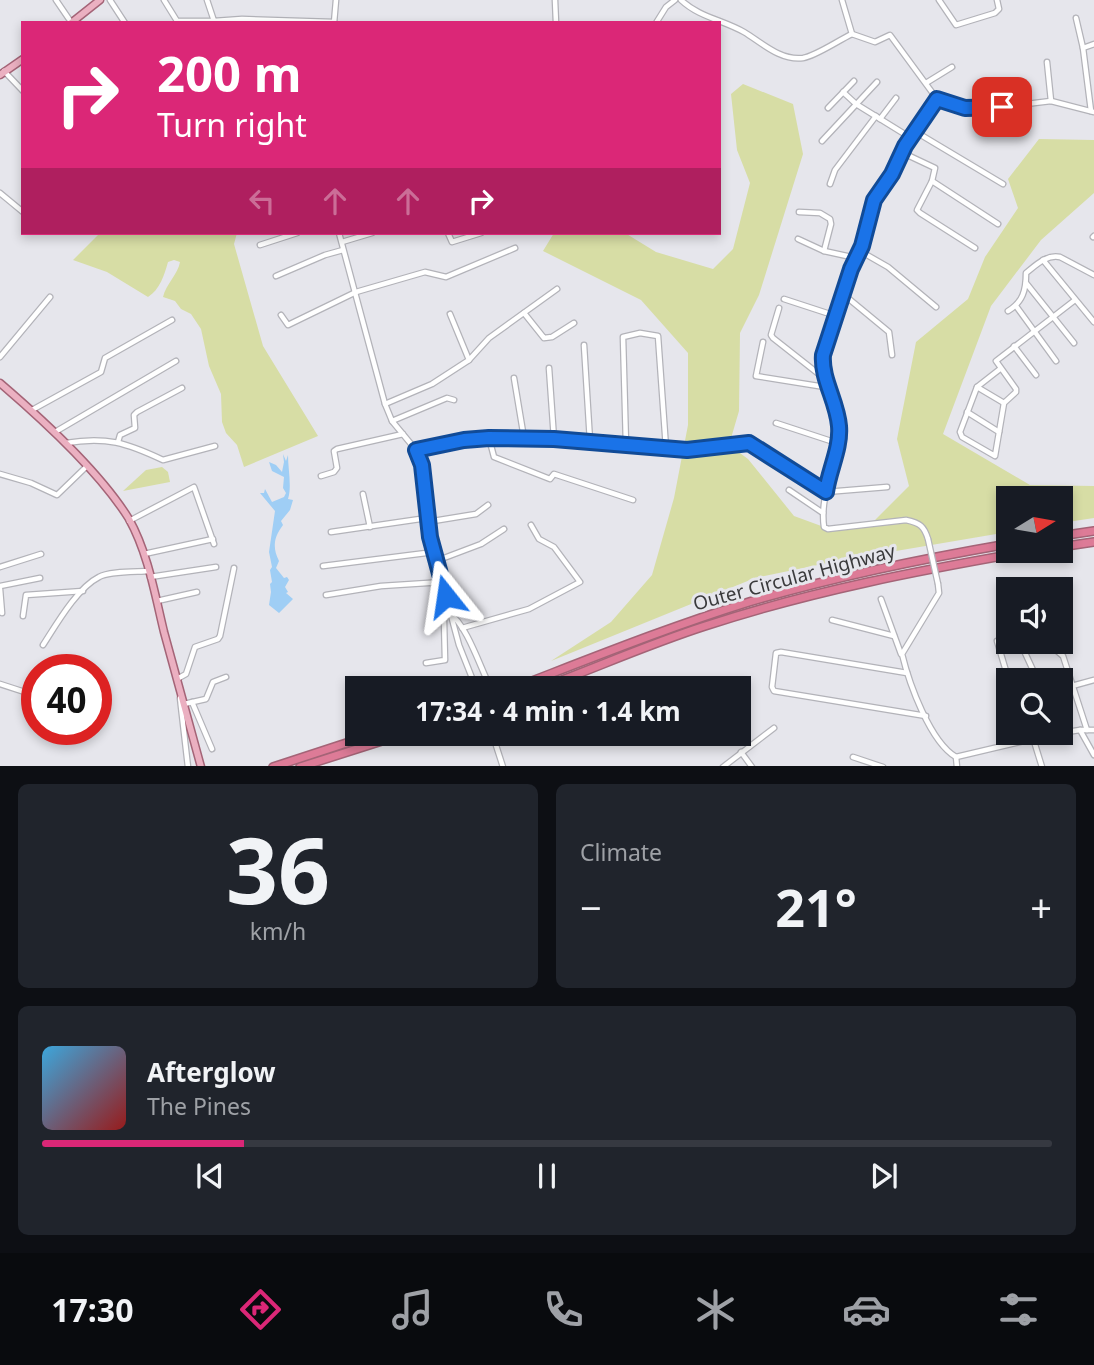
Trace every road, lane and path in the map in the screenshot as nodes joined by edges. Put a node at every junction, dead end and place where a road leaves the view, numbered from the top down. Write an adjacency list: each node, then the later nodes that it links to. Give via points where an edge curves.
1 (56, 0): 14 (street)
2 (100, 0): 15 (main road)
3 (110, 0): 16 (street)
4 (164, 0): 17 (street, via 177,21)
5 (207, 0): 17 (street)
6 (336, 0): 19 (street)
7 (555, 0): 20 (street)
8 (675, 0): 21 (street)
9 (681, 0): 22 (street)
10 (939, 0): 11 (street, via 956,25 995,13)
11 (997, 0)
12 (844, 1): 24 (street)
13 (1076, 18): 26 (street)
14 (70, 21)
15 (74, 21)
16 (124, 21)
17 (214, 21): 18 (street)
18 (242, 21)
19 (334, 21)
20 (556, 21)
21 (657, 21)
22 (718, 21)
23 (721, 22): 24 (street, via 790,57 803,58)
24 (852, 34): 33 (street, via 874,42 893,37)
25 (1094, 44): 26 (street)
26 (1083, 48): 41 (street)
27 (21, 60): 30 (main road)
28 (1047, 62): 38 (street)
29 (952, 67): 33 (street)
30 (2, 73): 34 (street)
31 (854, 81): 35 (street)
32 (877, 82): 39 (street)
33 (926, 83): 37 (street)
34 (21, 89)
35 (843, 92): 39 (street); 40 (street)
36 (896, 99): 42 (street)
37 (937, 99): 38 (street, via 965,108); 43 (street)
38 (1051, 101): 41 (street)
39 (856, 104): 42 (street); 45 (street)
40 (828, 108)
41 (1092, 111)
42 (878, 117): 44 (street); 48 (street, via 835,170)
43 (916, 132): 44 (street); 49 (street)
44 (911, 138): 46 (street)
45 (822, 141)
46 (901, 152): 47 (street, via 935,168); 66 (street, via 874,200)
47 (932, 181): 53 (street); 63 (street, via 918,210)
48 (830, 184)
49 (1003, 184)
50 (0, 193): 51 (street)
51 (21, 210)
52 (799, 212): 65 (street, via 820,213 830,219)
53 (998, 224)
54 (291, 235): 61 (street)
55 (340, 235): 60 (street)
56 (365, 235): 60 (street)
57 (449, 235): 58 (street, via 452,242)
58 (475, 235)
59 (798, 239): 65 (street)
60 (342, 242): 64 (street)
61 (260, 245)
62 (515, 248): 73 (street, via 446,276 425,272)
63 (975, 248)
64 (343, 250): 70 (street); 73 (street)
65 (824, 251): 67 (street)
66 (860, 251): 67 (street); 79 (street, via 888,267)
67 (857, 258): 74 (street)
68 (1043, 260): 69 (street, via 1055,255); 71 (street, via 1026,273); 77 (street)
69 (1094, 275)
70 (276, 276)
71 (1026, 282): 78 (street); 86 (street)
72 (557, 289): 82 (street)
73 (356, 292): 84 (street, via 288,325); 111 (street)
74 (843, 294): 85 (street); 95 (street, via 889,332)
75 (50, 297): 96 (street)
76 (784, 299): 85 (street)
77 (1075, 300): 86 (street); 88 (street)
78 (1016, 306): 81 (street); 90 (street)
79 (936, 307)
80 (779, 308): 103 (street, via 772,338)
81 (1008, 312)
82 (524, 313): 89 (street, via 544,338); 97 (street, via 489,338)
83 (450, 314): 97 (street)
84 (281, 316)
85 (835, 316): 103 (street, via 823,355)
86 (1053, 317): 90 (street); 92 (street)
87 (172, 320): 112 (street, via 105,358 101,372)
88 (1094, 322)
89 (574, 323)
90 (1034, 331): 94 (street); 99 (street)
91 (763, 342): 108 (street, via 756,376)
92 (1074, 343)
93 (584, 345): 122 (street)
94 (1014, 346): 101 (street, via 997,359); 102 (street)
95 (892, 355)
96 (0, 358)
97 (469, 360): 111 (street, via 432,384)
98 (176, 361): 117 (street)
99 (1056, 361)
100 (549, 368): 121 (street)
101 (1000, 369): 106 (street); 110 (street, via 1016,389)
102 (1036, 375)
103 (826, 376): 108 (street)
104 (514, 378): 120 (street)
105 (0, 383): 112 (main road)
106 (977, 387): 110 (street); 113 (street)
107 (182, 388): 123 (street, via 137,412 135,428 120,435)
108 (831, 388): 125 (street, via 840,430)
109 (454, 400): 114 (street, via 447,398)
110 (1004, 403): 116 (street)
111 (385, 404): 114 (street)
112 (32, 410): 117 (main road)
113 (967, 412): 116 (street); 116 (street, via 962,437 995,456)
114 (392, 421): 118 (street)
115 (776, 423): 125 (street)
116 (999, 432)
117 (54, 433): 124 (main road)
118 (403, 434): 129 (street); 132 (street, via 337,449 337,468)
119 (489, 438): 120 (street); 129 (street); 137 (street, via 494,457 550,479 554,474)
120 (524, 438): 121 (street)
121 (554, 439): 122 (street)
122 (590, 441): 126 (street)
123 (118, 442): 124 (street); 127 (street, via 163,460)
124 (65, 443): 130 (main road)
125 (837, 443): 135 (street)
126 (626, 445): 128 (street); 128 (street, via 623,337 640,333 658,336)
127 (215, 446)
128 (666, 448): 135 (street, via 749,443)
129 (416, 450): 140 (street, via 422,465)
130 (86, 467): 131 (street, via 57,495); 141 (main road)
131 (0, 474)
132 (321, 476)
133 (887, 487): 135 (street)
134 (789, 490): 139 (street)
135 (826, 492): 139 (street)
136 (363, 494): 143 (street)
137 (633, 500)
138 (488, 505): 140 (street, via 476,514)
139 (823, 513): 176 (street, bridge, via 828,529 906,520 925,529 939,593)
140 (427, 520): 143 (street); 151 (street)
141 (129, 521): 153 (main road); 153 (street, via 194,487 213,541)
142 (531, 525): 173 (street, via 580,582 529,610)
143 (370, 527): 146 (street)
144 (504, 529): 155 (street, via 481,544)
145 (1094, 531): 147 (highway)
146 (331, 532)
147 (1073, 534)
148 (1094, 542): 149 (highway)
149 (1073, 545)
150 (996, 546): 181 (highway, Outer Circular Highway, via 751,601)
151 (434, 552): 155 (street); 156 (street)
152 (40, 554): 157 (street)
153 (144, 554): 160 (main road)
154 (996, 558): 182 (highway, Outer Circular Highway, via 777,604 702,626)
155 (436, 561): 162 (street)
156 (323, 566)
157 (0, 567)
158 (216, 567): 160 (street)
159 (234, 568): 184 (street, via 220,636 195,647 186,674)
160 (149, 574): 164 (street, via 100,576); 168 (main road)
161 (40, 578): 163 (street)
162 (443, 582): 166 (street); 170 (street)
163 (0, 587): 169 (street, via 2,613)
164 (83, 591): 171 (street, via 26,595); 175 (street)
165 (197, 592): 168 (street)
166 (326, 595)
167 (881, 598): 174 (street)
168 (157, 601): 184 (main road)
169 (0, 610)
170 (450, 612): 173 (street); 177 (street, via 444,620 445,660); 179 (street)
171 (23, 616)
172 (832, 620): 174 (street)
173 (462, 628): 180 (street)
174 (894, 636): 176 (street)
175 (43, 645)
176 (902, 654): 178 (street)
177 (426, 663)
178 (907, 673): 193 (street); 193 (street, via 781,652 776,653 772,687 774,691)
179 (471, 676)
180 (485, 676)
181 (545, 676)
182 (572, 676)
183 (226, 677): 191 (street, via 213,682 208,698)
184 (177, 679): 188 (main road)
185 (1094, 680): 187 (street)
186 (0, 684): 190 (street)
187 (1073, 686)
188 (179, 689): 192 (main road); 209 (street)
189 (1073, 689): 196 (street)
190 (21, 691)
191 (192, 702): 192 (street); 204 (street)
192 (184, 704): 210 (main road)
193 (926, 716): 207 (street, via 940,745)
194 (774, 728): 205 (street)
195 (1080, 730): 196 (street); 198 (street); 206 (street)
196 (1087, 730): 197 (street)
197 (1094, 730)
198 (1073, 731)
199 (345, 743): 211 (highway)
200 (1000, 745): 207 (street)
201 (1033, 745): 218 (street)
202 (365, 746): 212 (highway)
203 (496, 746): 213 (street)
204 (212, 749)
205 (741, 752): 214 (street); 215 (street)
206 (1094, 755)
207 (956, 757): 217 (street)
208 (853, 758): 216 (street)
209 (188, 766)
210 (201, 766)
211 (273, 766)
212 (300, 766)
213 (503, 766)
214 (723, 766)
215 (752, 766)
216 (883, 766)
217 (957, 766)
218 (1042, 766)

